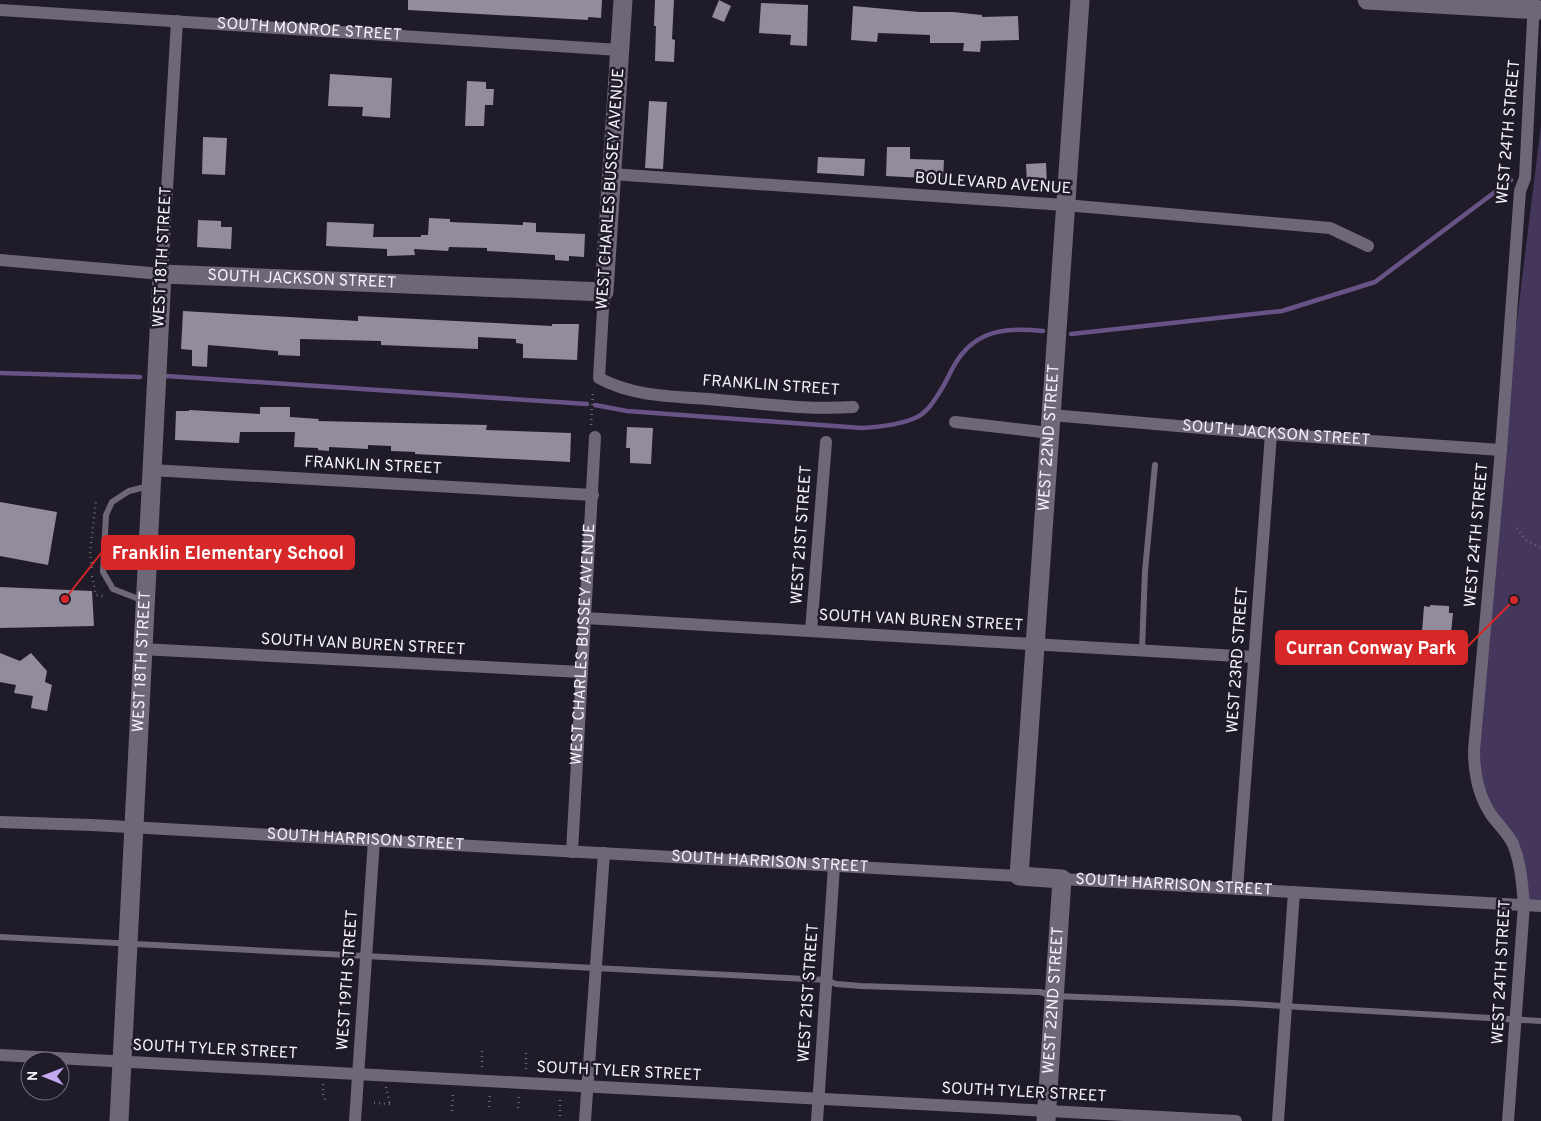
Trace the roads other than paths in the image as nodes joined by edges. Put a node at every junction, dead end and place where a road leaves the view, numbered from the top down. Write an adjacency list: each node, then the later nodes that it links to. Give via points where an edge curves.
1 (623, 0): 8 (street, WEST CHARLES BUSSEY AVENUE)
2 (1080, 0): 10 (street, WEST 22ND STREET)
3 (1367, 0): 4 (street)
4 (1417, 2): 5 (street)
5 (1537, 7): 22 (street, WEST 24TH STREET)
6 (0, 10): 7 (street, SOUTH MONROE STREET)
7 (177, 21): 8 (street, SOUTH MONROE STREET); 13 (street, WEST 18TH STREET)
8 (619, 50): 9 (street, WEST CHARLES BUSSEY AVENUE)
9 (612, 174): 10 (street, BOULEVARD AVENUE); 14 (street, WEST CHARLES BUSSEY AVENUE)
10 (1065, 205): 11 (street, BOULEVARD AVENUE, via 1330,228); 18 (street, WEST 22ND STREET)
11 (1368, 246)
12 (0, 260): 13 (street, SOUTH JACKSON STREET)
13 (162, 274): 14 (street, SOUTH JACKSON STREET); 24 (street, WEST 18TH STREET)
14 (604, 292): 15 (street, WEST CHARLES BUSSEY AVENUE)
15 (599, 378): 16 (street, FRANKLIN STREET, via 626,390 649,394 819,409)
16 (853, 407)
17 (955, 422): 18 (street, SOUTH JACKSON STREET)
18 (1051, 424): 19 (street, SOUTH JACKSON STREET); 29 (street, WEST 22ND STREET)
19 (1271, 434): 22 (street, SOUTH JACKSON STREET); 32 (street, WEST 23RD STREET)
20 (595, 437): 25 (street, WEST CHARLES BUSSEY AVENUE)
21 (826, 442): 28 (street, WEST 21ST STREET)
22 (1501, 450): 44 (street, WEST 24TH STREET, via 1474,771 1483,800 1512,842 1521,867)
23 (1155, 465): 31 (lane, via 1145,571)
24 (151, 478): 25 (street, FRANKLIN STREET); 26 (street, WEST 18TH STREET); 26 (lane, via 112,502 106,514 103,572 113,589)
25 (593, 495): 27 (street, WEST CHARLES BUSSEY AVENUE)
26 (144, 601): 30 (street, WEST 18TH STREET)
27 (586, 618): 28 (street, SOUTH VAN BUREN STREET); 33 (street, WEST CHARLES BUSSEY AVENUE)
28 (811, 631): 29 (street, SOUTH VAN BUREN STREET)
29 (1035, 644): 31 (street, SOUTH VAN BUREN STREET); 40 (street, WEST 22ND STREET)
30 (141, 649): 33 (street, SOUTH VAN BUREN STREET); 35 (street, WEST 18TH STREET)
31 (1142, 650): 32 (street, SOUTH VAN BUREN STREET)
32 (1254, 657): 42 (street, WEST 23RD STREET)
33 (582, 672): 37 (street, WEST CHARLES BUSSEY AVENUE)
34 (0, 822): 35 (street, SOUTH HARRISON STREET)
35 (135, 828): 36 (street, SOUTH HARRISON STREET); 47 (street, WEST 18TH STREET)
36 (374, 840): 37 (street, SOUTH HARRISON STREET); 48 (street, WEST 19TH STREET)
37 (572, 852): 38 (street, SOUTH HARRISON STREET)
38 (604, 853): 39 (street, SOUTH HARRISON STREET); 49 (street)
39 (834, 866): 40 (street, SOUTH HARRISON STREET); 50 (street, WEST 21ST STREET)
40 (1019, 876): 41 (street, SOUTH HARRISON STREET)
41 (1062, 879): 42 (street, SOUTH HARRISON STREET); 51 (street, WEST 22ND STREET)
42 (1238, 889): 43 (street, SOUTH HARRISON STREET)
43 (1294, 892): 44 (street, SOUTH HARRISON STREET); 52 (street)
44 (1524, 905): 45 (street, SOUTH HARRISON STREET); 53 (street, WEST 24TH STREET)
45 (1541, 906)
46 (0, 937): 47 (lane)
47 (129, 943): 48 (lane); 56 (street, WEST 18TH STREET)
48 (366, 956): 49 (lane); 57 (street, WEST 19TH STREET)
49 (596, 969): 50 (lane); 58 (street)
50 (826, 980): 51 (lane, via 861,986 1040,992); 59 (street, WEST 21ST STREET)
51 (1054, 996): 52 (lane); 60 (street, WEST 22ND STREET)
52 (1286, 1006): 53 (lane); 66 (street)
53 (1516, 1020): 54 (lane); 67 (street, WEST 24TH STREET)
54 (1541, 1021)
55 (0, 1055): 56 (street, SOUTH TYLER STREET)
56 (122, 1062): 57 (street, SOUTH TYLER STREET); 61 (street, WEST 18TH STREET)
57 (358, 1074): 58 (street, SOUTH TYLER STREET); 62 (street, WEST 19TH STREET)
58 (588, 1086): 59 (street, SOUTH TYLER STREET); 63 (street)
59 (819, 1099): 60 (street, SOUTH TYLER STREET); 64 (street, WEST 21ST STREET)
60 (1047, 1116): 65 (street, SOUTH TYLER STREET)
61 (118, 1121)
62 (355, 1121)
63 (586, 1121)
64 (817, 1121)
65 (1236, 1121)
66 (1278, 1121)
67 (1508, 1121)

